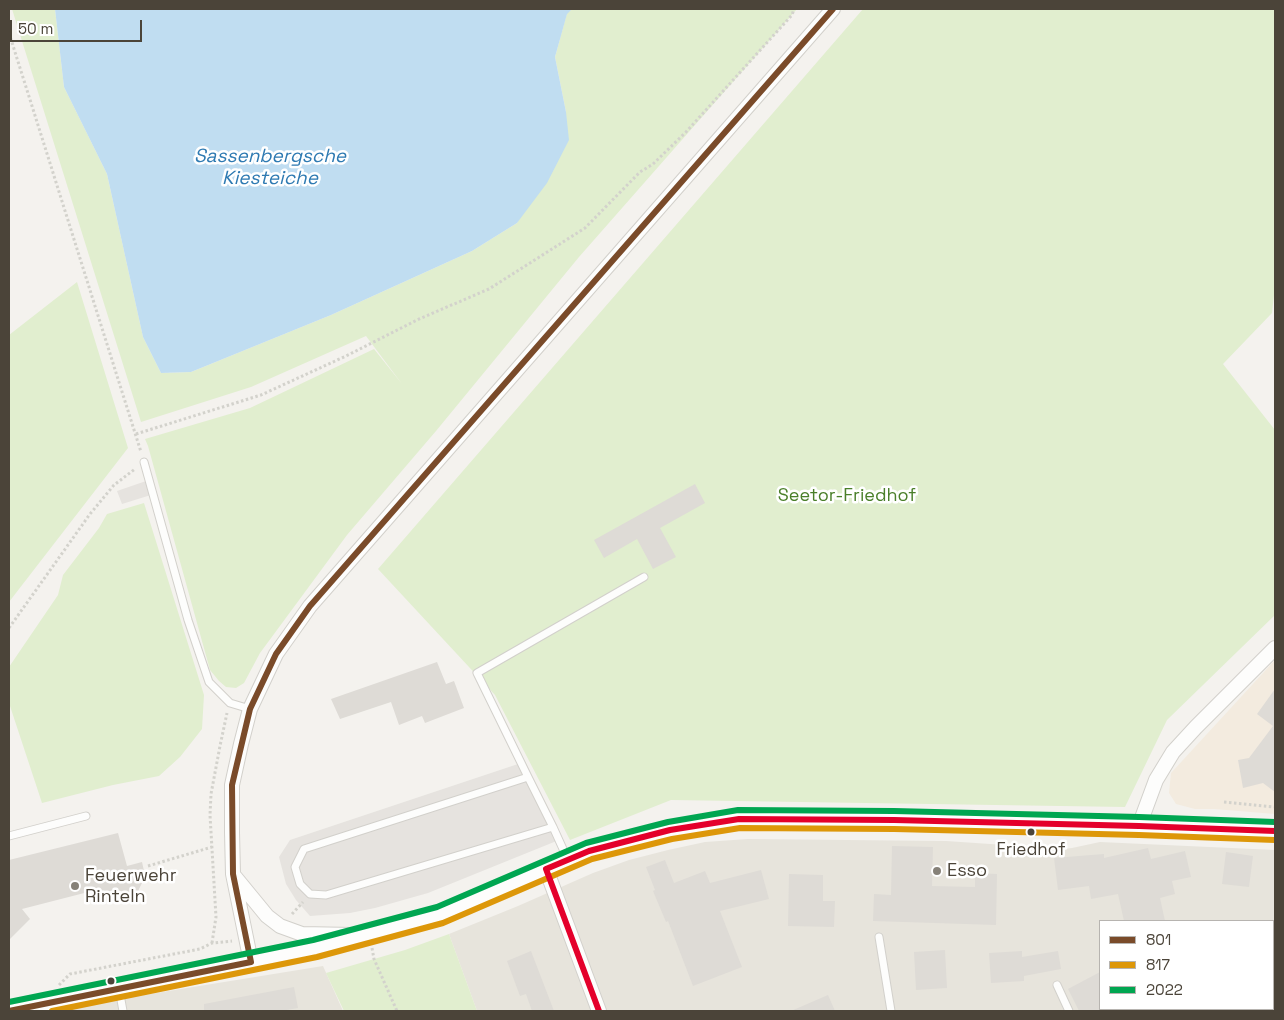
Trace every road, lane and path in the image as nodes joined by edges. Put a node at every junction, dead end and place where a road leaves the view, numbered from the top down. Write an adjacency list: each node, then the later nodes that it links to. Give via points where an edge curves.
1 (794, 9): 4 (path, via 686,132 640,172 585,228 490,289 261,396)
2 (833, 9): 9 (street, via 310,606 276,654)
3 (9, 34): 4 (path)
4 (136, 434): 5 (path)
5 (144, 462): 7 (path, via 114,485 90,514); 9 (lane, via 188,620 209,682 230,703)
6 (644, 576): 10 (lane, via 477,673)
7 (9, 628)
8 (1275, 648): 14 (street, via 1173,752 1156,780)
9 (250, 709): 22 (street, via 232,785)
10 (528, 777): 15 (lane); 23 (lane, via 304,850 295,867 300,884)
11 (1224, 802): 12 (path)
12 (1275, 807)
13 (86, 816): 17 (lane)
14 (1139, 826): 16 (street); 19 (street, via 739,819 670,830)
15 (553, 827): 19 (lane); 23 (lane, via 326,895)
16 (1275, 831)
17 (9, 836)
18 (212, 847): 20 (path)
19 (568, 860): 21 (street)
20 (148, 866)
21 (546, 869): 25 (street, via 440,915); 35 (street)
22 (233, 874): 24 (street, via 267,916); 28 (street)
23 (310, 894): 24 (path)
24 (280, 926): 25 (street, via 302,934)
25 (370, 935): 28 (street); 34 (path, via 374,959)
26 (879, 937): 36 (lane)
27 (212, 943): 30 (path, via 70,974)
28 (251, 962): 31 (street)
29 (1057, 985): 37 (lane)
30 (57, 986)
31 (119, 989): 32 (street); 33 (lane)
32 (9, 1011)
33 (123, 1011)
34 (397, 1011)
35 (599, 1011)
36 (891, 1011)
37 (1069, 1011)

